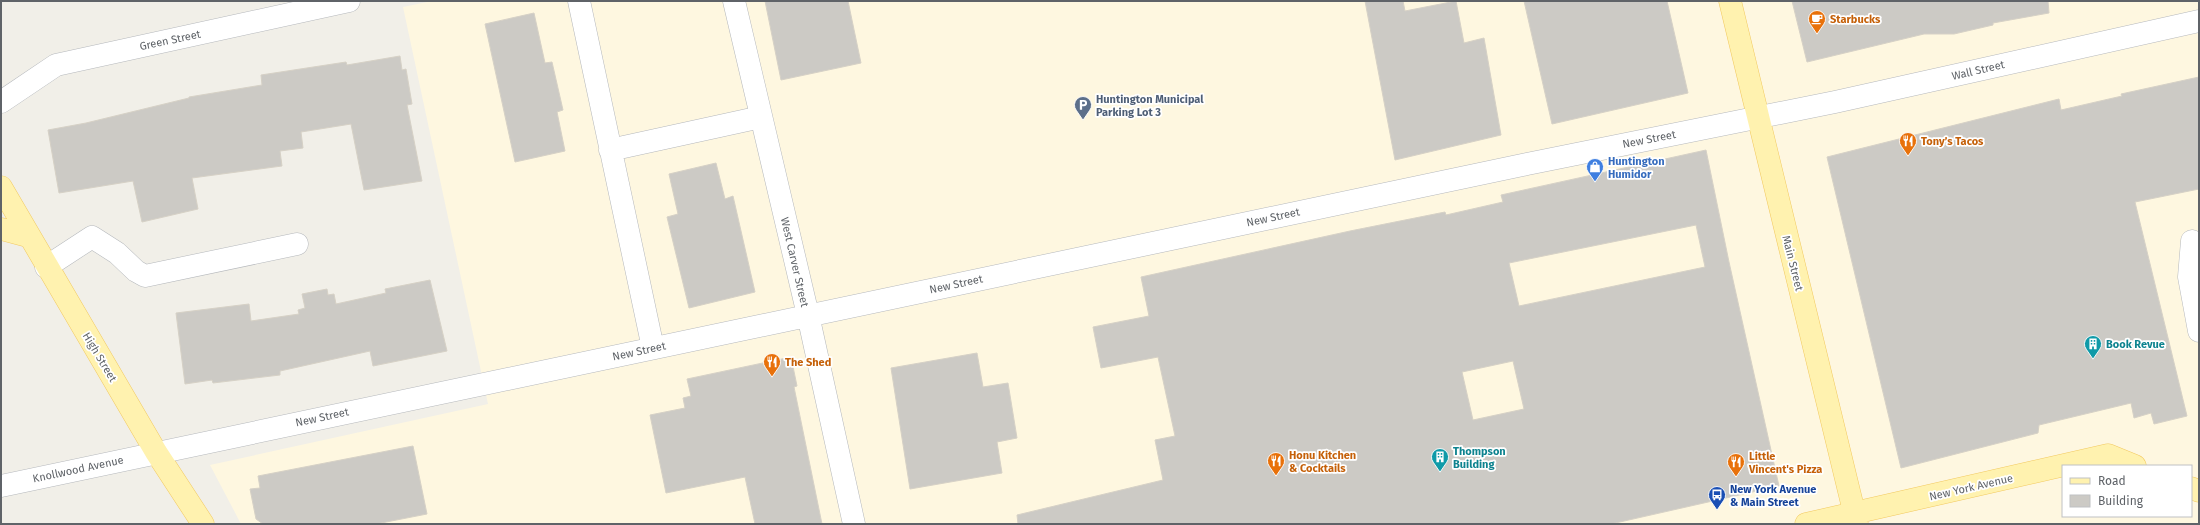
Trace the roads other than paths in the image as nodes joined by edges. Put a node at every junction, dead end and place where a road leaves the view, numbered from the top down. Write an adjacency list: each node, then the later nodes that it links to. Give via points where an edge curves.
1 (349, 1): 6 (street, Green Street, via 56,65)
2 (579, 1): 9 (street)
3 (734, 1): 7 (street, West Carver Street)
4 (1730, 1): 8 (main road, Main Street)
5 (2199, 21): 8 (street, Wall Street)
6 (1, 102)
7 (761, 117): 9 (street); 16 (street, West Carver Street)
8 (1757, 117): 16 (street, New Street); 24 (main road, Main Street)
9 (610, 150): 18 (street)
10 (1, 188): 12 (main road, High Street)
11 (1, 229): 12 (main road)
12 (28, 236): 15 (main road, High Street)
13 (2192, 241): 17 (street, via 2189,277)
14 (297, 244): 15 (street, via 145,276 92,237)
15 (46, 266): 19 (main road, High Street)
16 (808, 315): 18 (street, New Street); 26 (street, West Carver Street)
17 (2199, 331)
18 (653, 348): 19 (street, New Street)
19 (156, 452): 23 (street, Knollwood Avenue); 25 (main road, High Street)
20 (2072, 465): 21 (main road, New York Avenue, via 2108,456)
21 (2132, 465)
22 (2062, 467): 24 (main road, New York Avenue)
23 (1, 486)
24 (1855, 519): 27 (main road, New York Avenue)
25 (203, 524)
26 (854, 524)
27 (1806, 524)

